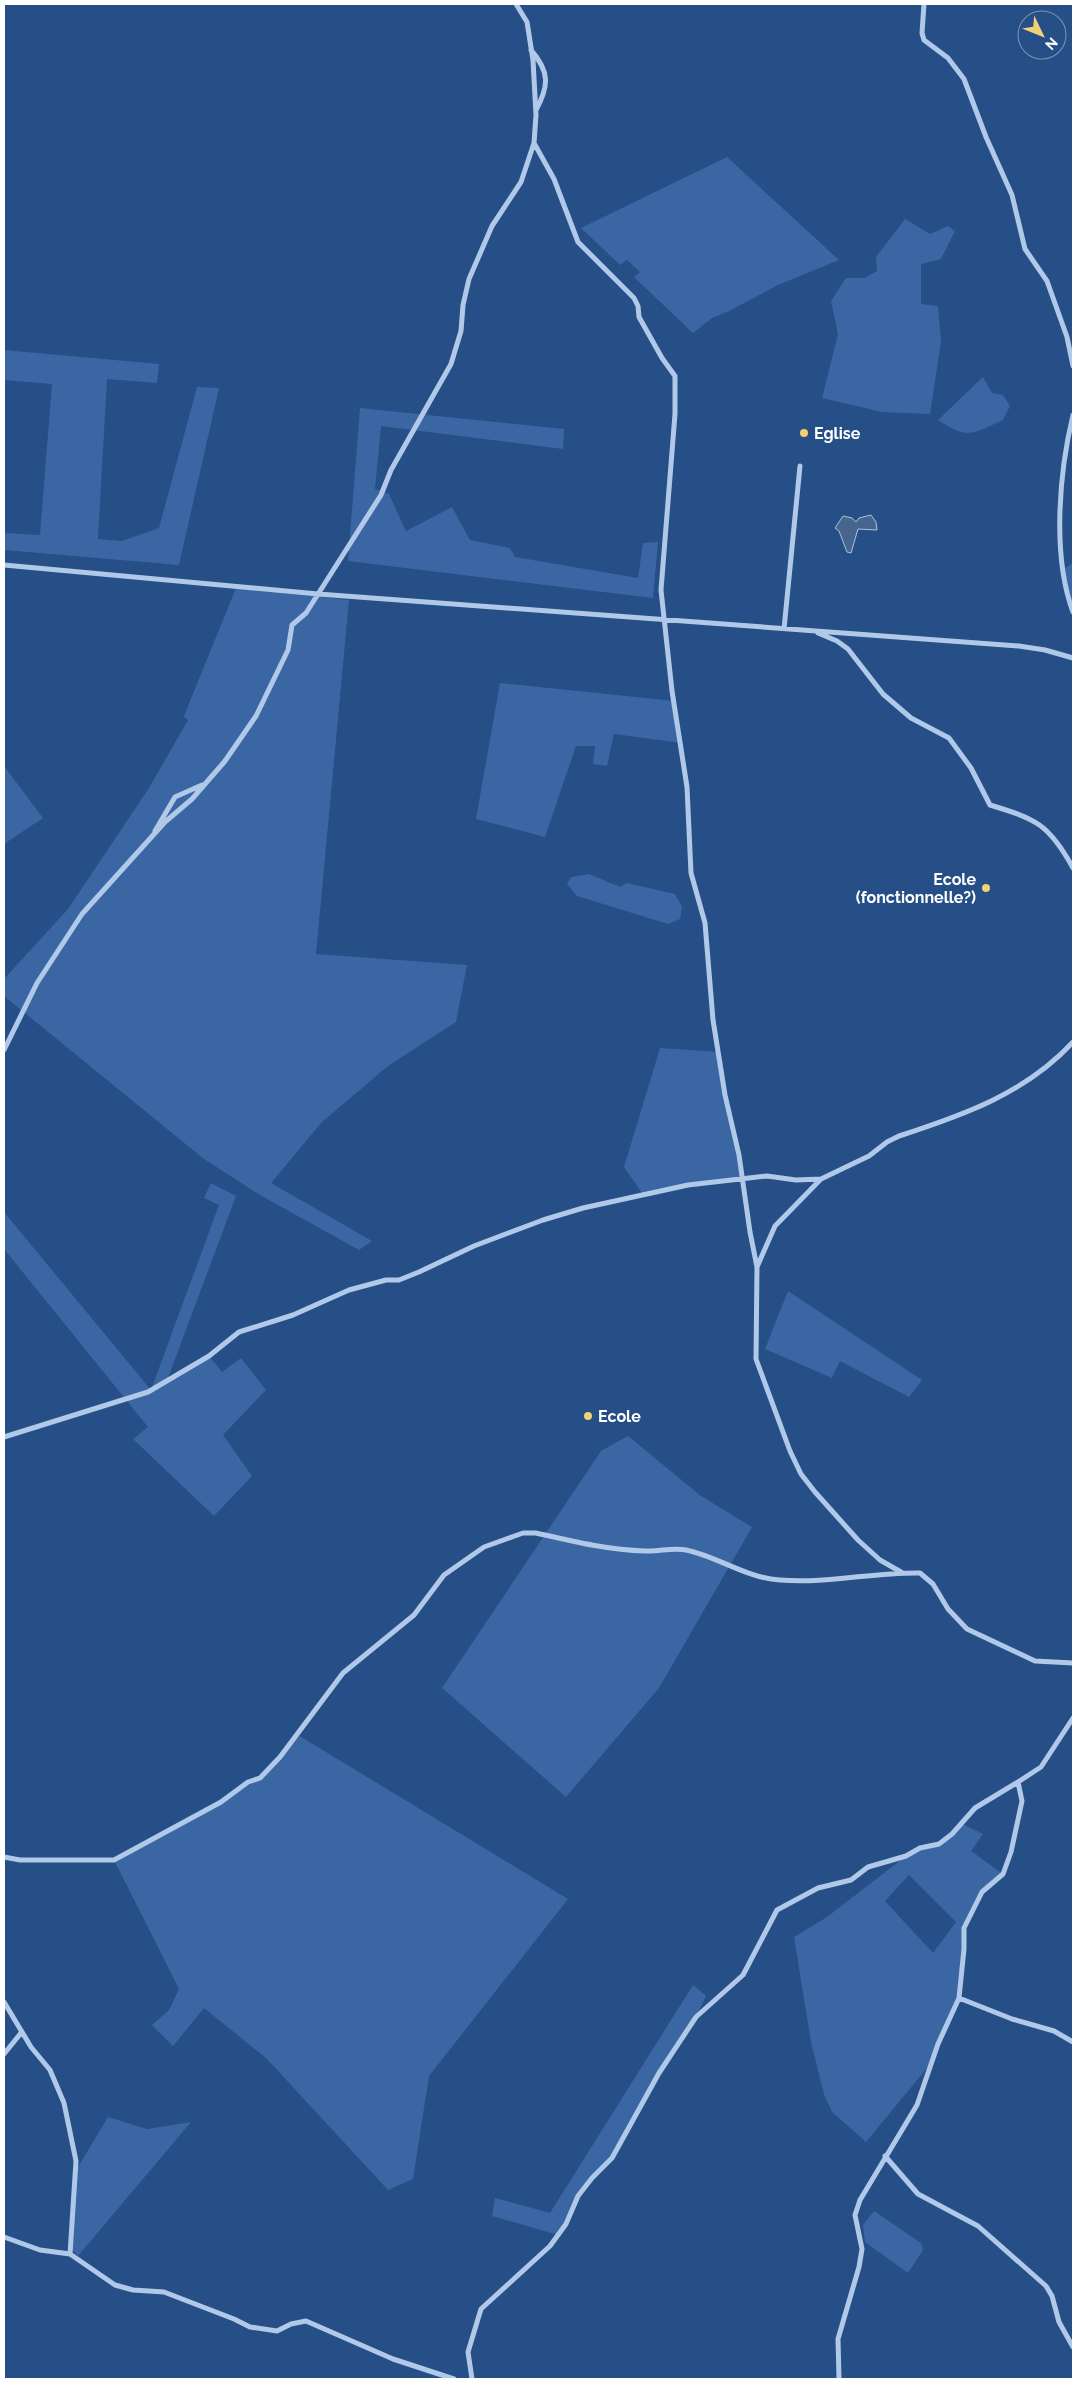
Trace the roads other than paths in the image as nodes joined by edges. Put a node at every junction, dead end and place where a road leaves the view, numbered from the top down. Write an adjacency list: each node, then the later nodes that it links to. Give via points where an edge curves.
1 (516, 4): 3 (street, via 527,22)
2 (924, 4): 6 (street, via 924,40 948,58 964,79 1012,195 1025,249 1046,281 1067,337)
3 (530, 48): 4 (street); 4 (street, via 544,68 546,78 546,93)
4 (536, 111): 5 (street)
5 (534, 143): 10 (street, via 521,182 492,226 468,279 461,331 451,364 391,470 381,495); 12 (street, via 554,179 578,242 634,298 640,317 675,376 661,590)
6 (1073, 366)
7 (1073, 416): 11 (street, via 1060,508 1066,593)
8 (800, 466): 13 (street)
9 (4, 565): 10 (street)
10 (318, 594): 12 (street); 16 (street, via 306,613 292,625 288,650 256,716 225,761)
11 (1073, 612)
12 (664, 618): 13 (street); 22 (street, via 687,787 691,873 705,922 713,1020)
13 (784, 629): 14 (street)
14 (813, 631): 15 (street, via 1019,646); 18 (street, via 838,641 848,649 883,694 911,718 949,738 971,768 990,805 1018,812 1040,824 1058,842)
15 (1073, 658)
16 (205, 783): 17 (street); 17 (street, via 175,797)
17 (151, 839): 20 (street, via 82,914 36,983)
18 (1073, 868)
19 (1073, 1042): 21 (street, via 1056,1061 981,1108 899,1136 869,1156)
20 (4, 1050)
21 (821, 1179): 22 (street, via 767,1176); 23 (street, via 775,1226)
22 (743, 1180): 23 (street); 24 (street, via 688,1185 543,1220 474,1246 399,1280 386,1280 349,1290 293,1315 239,1332 209,1356 148,1392)
23 (757, 1267): 25 (street, via 756,1360 790,1451 801,1474 858,1540 880,1560)
24 (4, 1437)
25 (902, 1573): 26 (street, via 920,1573 933,1584 948,1609 967,1630 1035,1661); 29 (street, via 779,1580 749,1574 707,1555 684,1549 646,1551 613,1548 536,1533 506,1538 478,1550 444,1575 414,1614 343,1673 298,1735 260,1778 114,1860 20,1860)
26 (1073, 1663)
27 (1073, 1718): 28 (street, via 1041,1767)
28 (1018, 1782): 30 (street, via 1022,1801 1003,1874 982,1892 964,1928); 40 (street, via 975,1808 939,1844 868,1867 851,1880 818,1888 777,1910 742,1975 696,2017 659,2073 612,2158 578,2196 566,2224 550,2246 481,2309 468,2352)
29 (4, 1857)
30 (959, 1998): 33 (street, via 1054,2031); 35 (street, via 938,2044 917,2105)
31 (4, 2002): 32 (street)
32 (22, 2033): 34 (street); 37 (street, via 50,2070 64,2103 76,2161)
33 (1073, 2042)
34 (4, 2054)
35 (885, 2156): 38 (street, via 918,2194 978,2226 1046,2286); 41 (street, via 855,2215 862,2249 838,2339)
36 (4, 2237): 37 (street, via 40,2250)
37 (70, 2254): 39 (street, via 115,2285 164,2292 250,2327 269,2331 306,2321 393,2359)
38 (1073, 2348)
39 (454, 2379)
40 (472, 2379)
41 (839, 2379)

